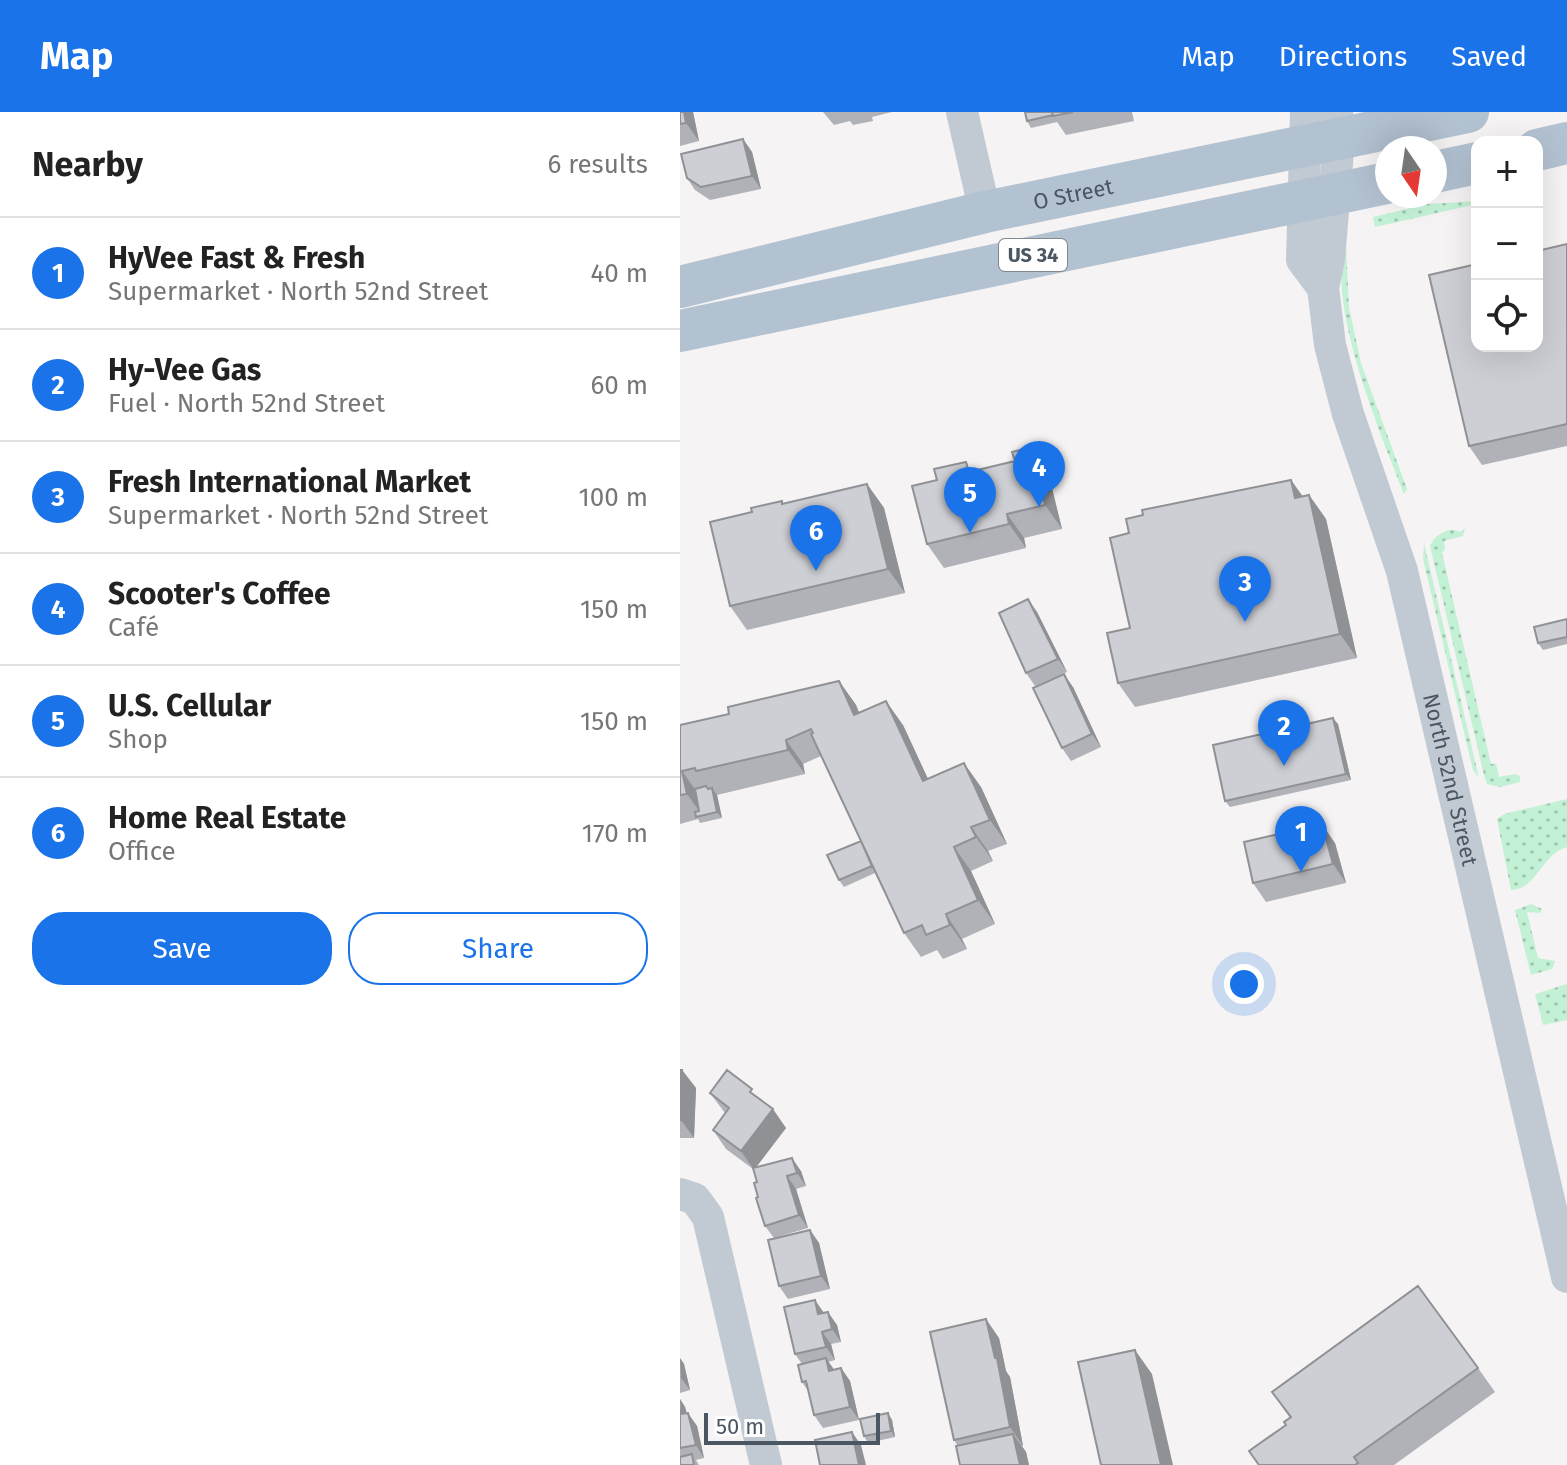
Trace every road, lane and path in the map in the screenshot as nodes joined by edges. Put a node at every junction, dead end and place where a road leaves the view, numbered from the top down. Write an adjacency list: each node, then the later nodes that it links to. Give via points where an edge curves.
1 (962, 112): 10 (street)
2 (1468, 112): 3 (main road, O Street / US 34)
3 (1321, 127): 9 (street, North 52nd Street); 10 (main road, O Street / US 34)
4 (1567, 143): 5 (main road)
5 (1543, 149)
6 (1471, 164): 7 (main road)
7 (1447, 169)
8 (1375, 185): 9 (main road, US 34)
9 (1318, 197): 12 (main road, US 34); 14 (street, North 52nd Street, via 1302,260 1323,288 1335,370 1410,603)
10 (985, 212): 11 (main road, O Street / US 34)
11 (680, 287)
12 (680, 331)
13 (680, 1194): 15 (street, via 695,1199 708,1217)
14 (1567, 1277)
15 (766, 1465)

